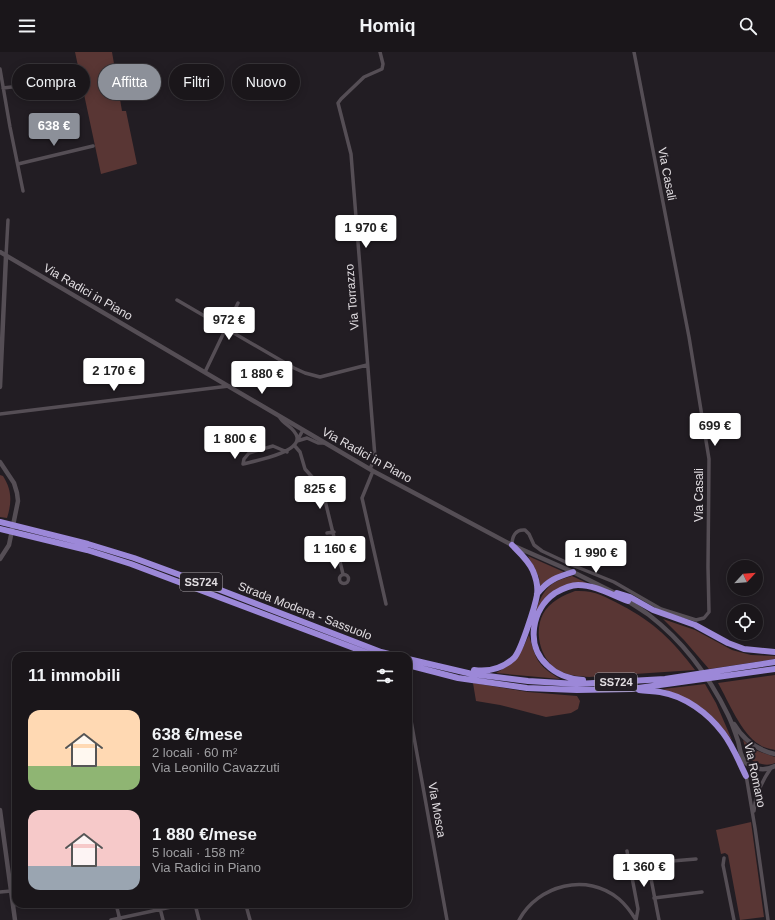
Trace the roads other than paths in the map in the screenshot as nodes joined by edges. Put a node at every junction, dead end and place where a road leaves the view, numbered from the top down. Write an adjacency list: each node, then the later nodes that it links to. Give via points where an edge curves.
1 (380, 52): 15 (street, Via Torrazzo, via 382,68 364,77 338,103 351,154)
2 (634, 52): 32 (street, Via Casali, via 689,337 709,459 709,612 704,618 696,620 661,609 614,582 542,551 534,545 525,530 519,530 515,534)
3 (0, 69): 5 (street)
4 (12, 87): 5 (street)
5 (3, 88): 7 (street)
6 (93, 146): 7 (street)
7 (18, 164): 8 (street)
8 (23, 192)
9 (8, 220): 11 (street)
10 (0, 252): 11 (street, Via Radici in Piano)
11 (6, 256): 16 (street, Via Radici in Piano); 18 (street)
12 (177, 300): 14 (street)
13 (238, 303): 14 (street)
14 (226, 328): 15 (street, via 294,368 313,376 324,377); 16 (street)
15 (367, 365): 27 (street, Via Torrazzo, via 375,456)
16 (205, 372): 17 (street, Via Radici in Piano)
17 (230, 386): 19 (street); 20 (street, Via Radici in Piano)
18 (0, 387)
19 (0, 414)
20 (277, 414): 21 (street, Via Radici in Piano); 22 (street, via 295,432)
21 (303, 430): 22 (street); 23 (street, Via Radici in Piano)
22 (297, 441): 23 (street, via 307,438); 24 (street)
23 (325, 443): 27 (street, Via Radici in Piano)
24 (294, 446): 25 (street); 30 (street, via 300,452 305,469 322,488)
25 (287, 452): 25 (street, via 274,446 249,453 242,464)
26 (0, 462): 33 (street, via 16,488 18,501 9,545)
27 (372, 470): 32 (street, Via Radici in Piano); 39 (street, via 362,498)
28 (0, 522): 41 (highway, Strada Modena - Sassuolo / SS724, via 134,558)
29 (0, 529): 40 (highway, Strada Modena - Sassuolo, via 65,544 131,564)
30 (334, 532): 31 (street); 35 (street)
31 (327, 534)
32 (512, 545): 34 (street, Via Radici in Piano); 37 (highway, via 526,559 533,571)
33 (0, 559)
34 (573, 572): 36 (street, Via Radici in Piano); 37 (highway, via 552,579)
35 (343, 574)
36 (611, 590): 38 (street, Via Radici in Piano); 42 (highway, via 653,610 695,625 728,643 744,649)
37 (537, 594): 47 (highway, via 521,647 515,657 491,670)
38 (628, 601): 48 (highway, via 590,586 577,585 561,589 549,598 536,617 533,634 539,655 546,665 568,678); 49 (street, Via Radici in Piano, via 668,632 696,662)
39 (386, 604)
40 (364, 652)
41 (381, 652)
42 (775, 652)
43 (412, 660): 47 (highway, SS724)
44 (775, 662): 48 (highway, SS724, via 665,679)
45 (412, 666): 50 (highway, SS724, via 458,678 526,688)
46 (775, 670): 50 (highway, SS724)
47 (456, 671): 48 (highway, SS724, via 528,681)
48 (596, 683)
49 (713, 686): 51 (street, Via Romano)
50 (631, 688): 56 (highway, via 674,696 702,712 724,734)
51 (729, 717): 53 (street, via 744,738 762,750); 54 (street, Via Romano)
52 (412, 726): 83 (street, Via Mosca)
53 (775, 754)
54 (742, 756): 55 (street, via 747,764 756,768 763,770); 56 (street, Via Romano)
55 (773, 767): 58 (street, via 757,793)
56 (746, 776): 58 (street, Via Romano)
57 (0, 810): 59 (street)
58 (754, 818): 87 (street, Via Romano)
59 (3, 846): 65 (street)
60 (627, 851): 85 (street, via 638,909)
61 (647, 858): 64 (street)
62 (724, 858): 86 (street)
63 (696, 859): 64 (street)
64 (648, 863): 69 (street)
65 (10, 877): 66 (street)
66 (12, 891): 67 (street)
67 (0, 892)
68 (702, 892): 69 (street)
69 (654, 898): 76 (street)
70 (16, 908): 78 (street)
71 (117, 908): 77 (street)
72 (168, 908): 75 (street)
73 (196, 908): 81 (street)
74 (247, 908): 82 (street)
75 (160, 910): 77 (street); 80 (street)
76 (658, 918)
77 (120, 919): 79 (street)
78 (15, 920)
79 (112, 920)
80 (163, 920)
81 (199, 920)
82 (250, 920)
83 (447, 920)
84 (519, 920): 85 (street, via 538,897 564,885 578,884 592,886 618,898)
85 (636, 920)
86 (734, 920)
87 (768, 920)

